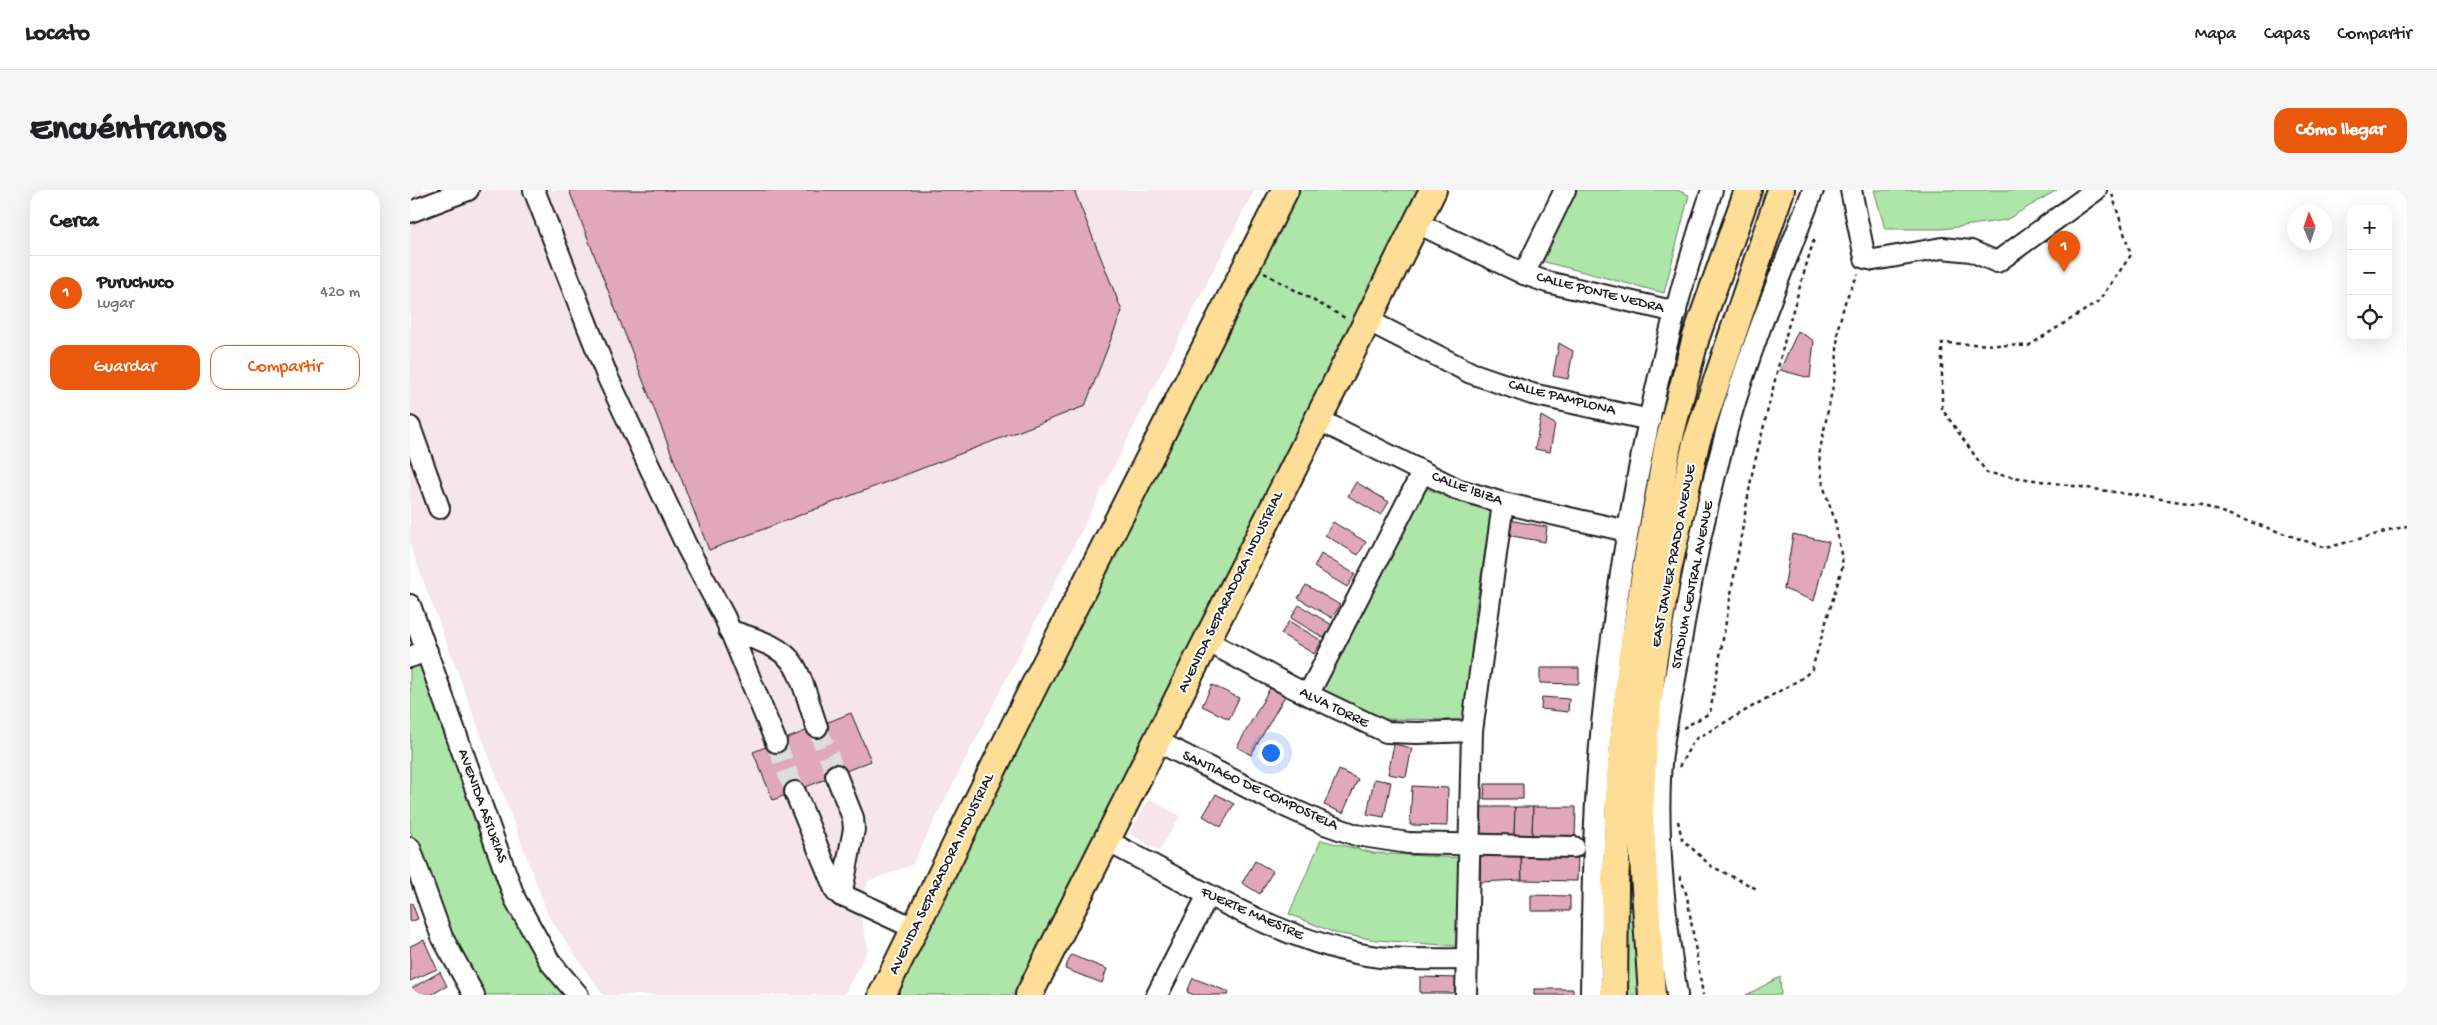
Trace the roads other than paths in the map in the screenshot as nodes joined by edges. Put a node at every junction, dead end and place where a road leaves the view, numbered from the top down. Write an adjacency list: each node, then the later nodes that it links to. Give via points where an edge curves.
1 (468, 190): 12 (street)
2 (534, 190): 25 (street, via 608,378 687,547)
3 (1285, 190): 41 (main road, AVENIDA SEPARADORA INDUSTRIAL, via 1031,692)
4 (1433, 190): 13 (main road, AVENIDA SEPARADORA INDUSTRIAL)
5 (1565, 190): 14 (street)
6 (1712, 190): 15 (street)
7 (1748, 190): 50 (main road, EAST JAVIER PRADO AVENUE, via 1696,337 1668,444 1649,549 1631,661 1620,776)
8 (1781, 190): 51 (main road, EAST JAVIER PRADO AVENUE, via 1696,443 1665,588 1644,742 1640,813)
9 (1813, 190): 52 (street, STADIUM CENTRAL AVENUE, via 1757,337 1728,428 1702,525 1680,641 1660,778 1661,857)
10 (1851, 190): 11 (street, via 1865,258 1874,260 1942,248 1971,251 1996,262)
11 (2096, 190)
12 (410, 212)
13 (1417, 223): 14 (street, CALLE PONTE VEDRA); 16 (main road, AVENIDA SEPARADORA INDUSTRIAL)
14 (1524, 274): 15 (street, CALLE PONTE VEDRA)
15 (1676, 312): 18 (street)
16 (1365, 324): 17 (main road, AVENIDA SEPARADORA INDUSTRIAL); 18 (street, CALLE PAMPLONA, via 1471,373 1532,394)
17 (1317, 419): 20 (street, CALLE IBIZA); 26 (main road, AVENIDA SEPARADORA INDUSTRIAL)
18 (1650, 420): 23 (street)
19 (410, 426): 22 (street)
20 (1422, 473): 21 (street, CALLE IBIZA, via 1457,489); 28 (street)
21 (1504, 503): 23 (street, CALLE IBIZA); 30 (street)
22 (439, 508)
23 (1626, 530): 49 (street, via 1602,726 1594,846)
24 (410, 605): 27 (street, AVENIDA ASTURIAS)
25 (730, 630): 29 (street, via 770,646 794,665); 32 (street)
26 (1207, 641): 28 (street, ALVA TORRE); 31 (main road, AVENIDA SEPARADORA INDUSTRIAL)
27 (419, 654): 44 (street, AVENIDA ASTURIAS, via 515,899 550,962)
28 (1308, 695): 30 (street, ALVA TORRE, via 1391,733)
29 (817, 727)
30 (1472, 731): 36 (street)
31 (1157, 741): 35 (main road, AVENIDA SEPARADORA INDUSTRIAL); 36 (street, SANTIAGO DE COMPOSTELA, via 1278,803 1340,830 1408,843)
32 (776, 742)
33 (836, 775): 40 (street, via 853,818 854,829)
34 (795, 792): 40 (street, via 836,892)
35 (1107, 841): 39 (street, FUERTE MAESTRE); 46 (main road, AVENIDA SEPARADORA INDUSTRIAL)
36 (1469, 844): 37 (street, SANTIAGO DE COMPOSTELA); 42 (street)
37 (1574, 847)
38 (410, 848): 43 (street, via 442,937)
39 (1208, 895): 42 (street, FUERTE MAESTRE, via 1281,929 1361,954 1412,959); 47 (street)
40 (842, 896): 41 (street)
41 (916, 929): 45 (main road, AVENIDA SEPARADORA INDUSTRIAL)
42 (1467, 959): 48 (street)
43 (474, 995)
44 (578, 995)
45 (882, 995)
46 (1029, 995)
47 (1158, 995)
48 (1466, 995)
49 (1591, 995)
50 (1614, 995)
51 (1652, 995)
52 (1677, 995)

